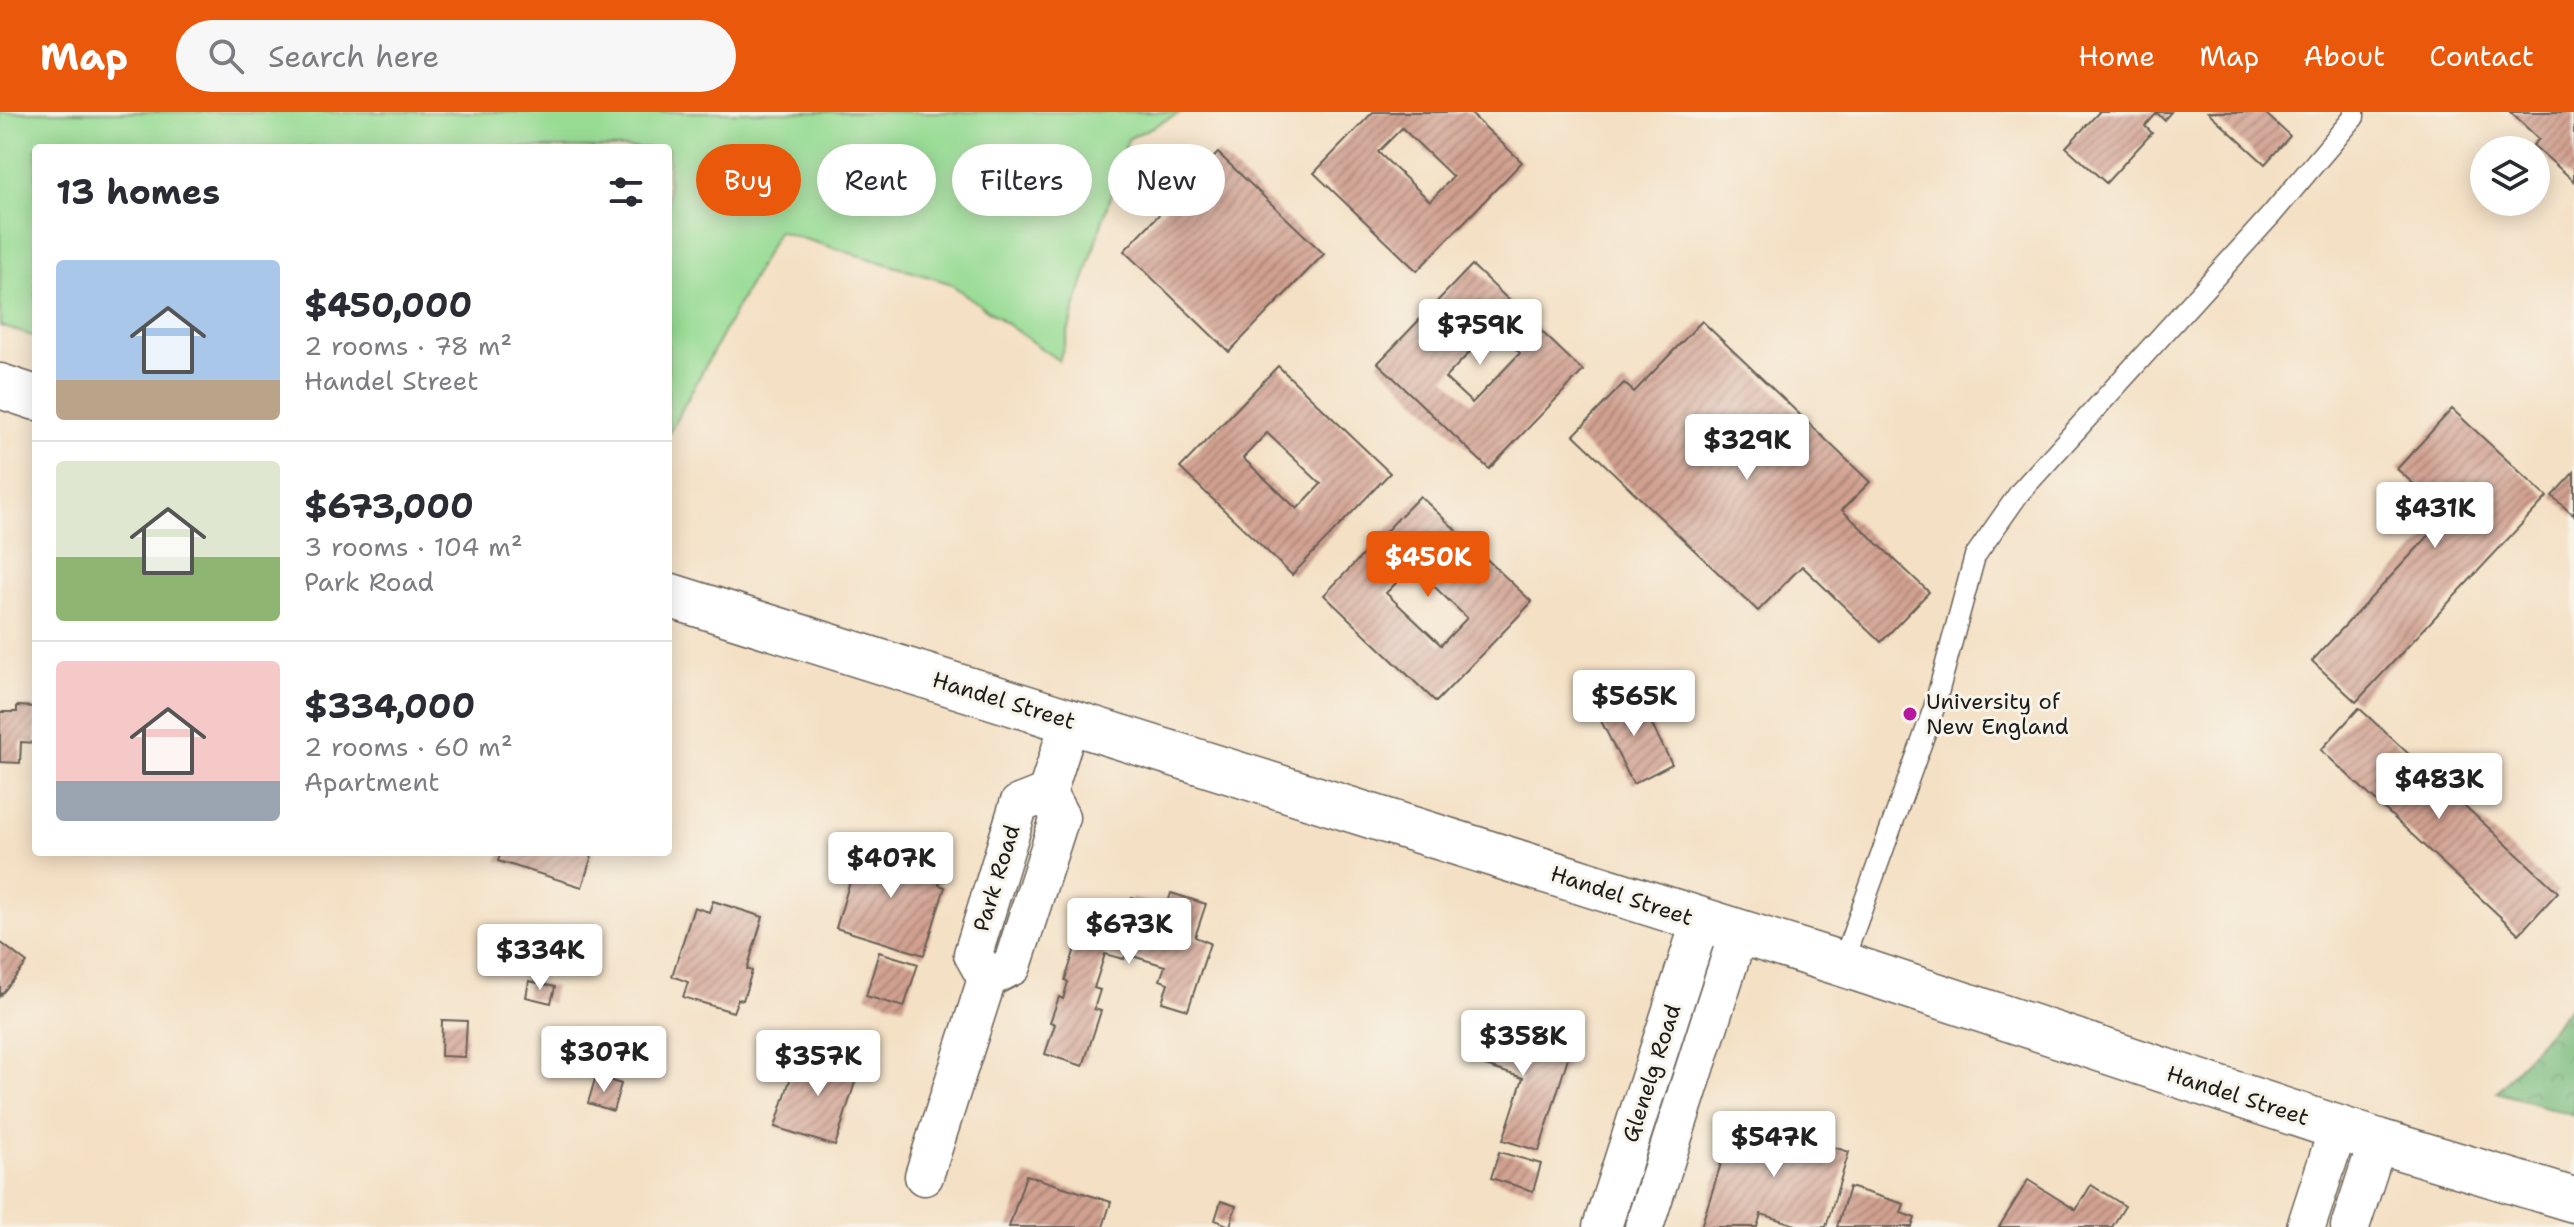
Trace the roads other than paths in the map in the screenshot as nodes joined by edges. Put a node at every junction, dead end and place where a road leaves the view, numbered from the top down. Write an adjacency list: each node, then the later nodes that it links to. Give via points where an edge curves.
1 (2354, 112): 7 (lane, via 2272,214 2020,492 1975,556 1934,708)
2 (0, 386): 3 (street)
3 (32, 397)
4 (672, 596): 5 (street, Handel Street)
5 (1070, 721): 6 (street, Handel Street); 9 (street, Park Road, via 1047,793 1019,804 973,954 987,979)
6 (1720, 926): 7 (street, Handel Street); 11 (street, Glenelg Road); 12 (street, Glenelg Road)
7 (1842, 964): 8 (street, Handel Street)
8 (2358, 1135): 10 (street, Handel Street); 13 (street); 14 (street)
9 (924, 1176)
10 (2574, 1200)
11 (1602, 1227)
12 (1644, 1227)
13 (2306, 1227)
14 (2350, 1227)

